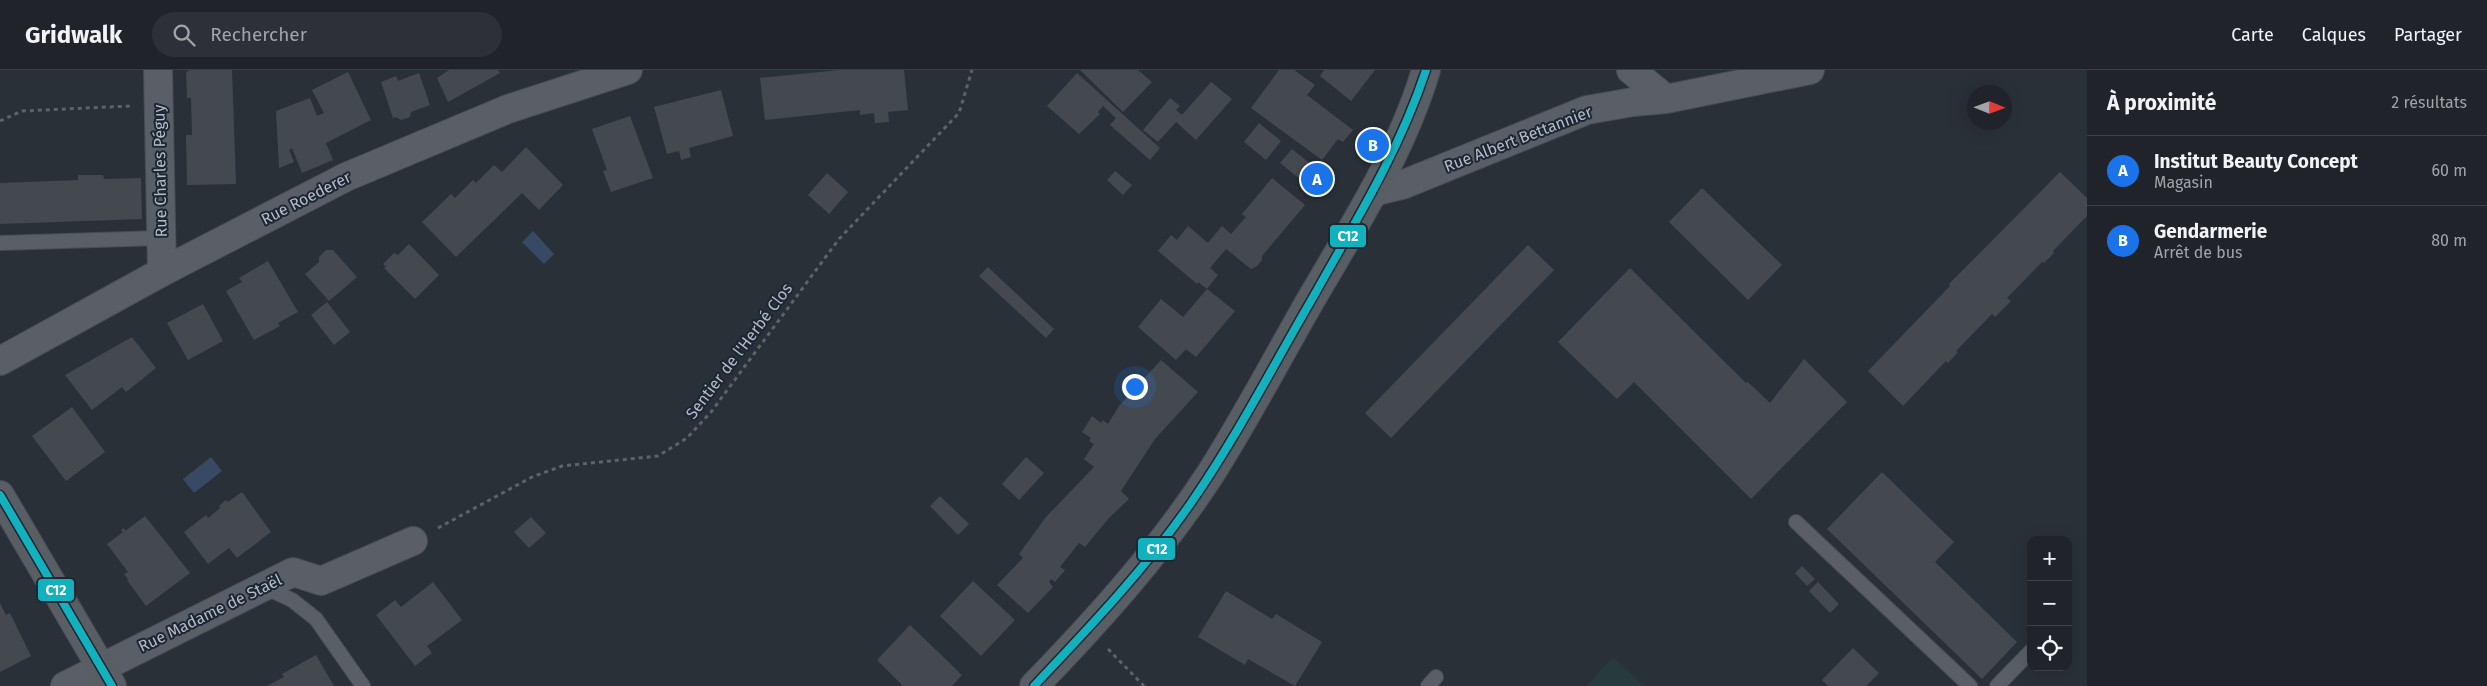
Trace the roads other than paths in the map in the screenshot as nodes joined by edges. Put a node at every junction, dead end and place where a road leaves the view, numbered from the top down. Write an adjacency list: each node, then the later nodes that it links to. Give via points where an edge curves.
1 (158, 70): 8 (street, Rue Charles Péguy)
2 (628, 70): 10 (street, Rue Roederer, via 508,109 346,177)
3 (1426, 70): 7 (street, via 1419,94)
4 (1631, 70): 6 (street)
5 (1810, 70): 6 (street, Rue Albert Bettannier)
6 (1666, 99): 7 (street, Rue Albert Bettannier, via 1587,110 1402,185)
7 (1374, 192): 20 (street, via 1210,474 1153,552 1089,629)
8 (162, 238): 9 (lane); 10 (street, Rue Charles Péguy)
9 (0, 243)
10 (162, 272): 11 (street, Rue Roederer)
11 (0, 361)
12 (0, 495): 17 (street)
13 (1796, 522): 21 (lane)
14 (413, 541): 15 (street, Rue Madame de Staël, via 322,581 293,572)
15 (264, 587): 17 (street, Rue Madame de Staël); 19 (lane, via 292,600 316,619)
16 (2027, 655): 22 (lane)
17 (106, 677): 18 (street, Rue Madame de Staël)
18 (65, 686)
19 (363, 686)
20 (1034, 686)
21 (1970, 686)
22 (1997, 686)

